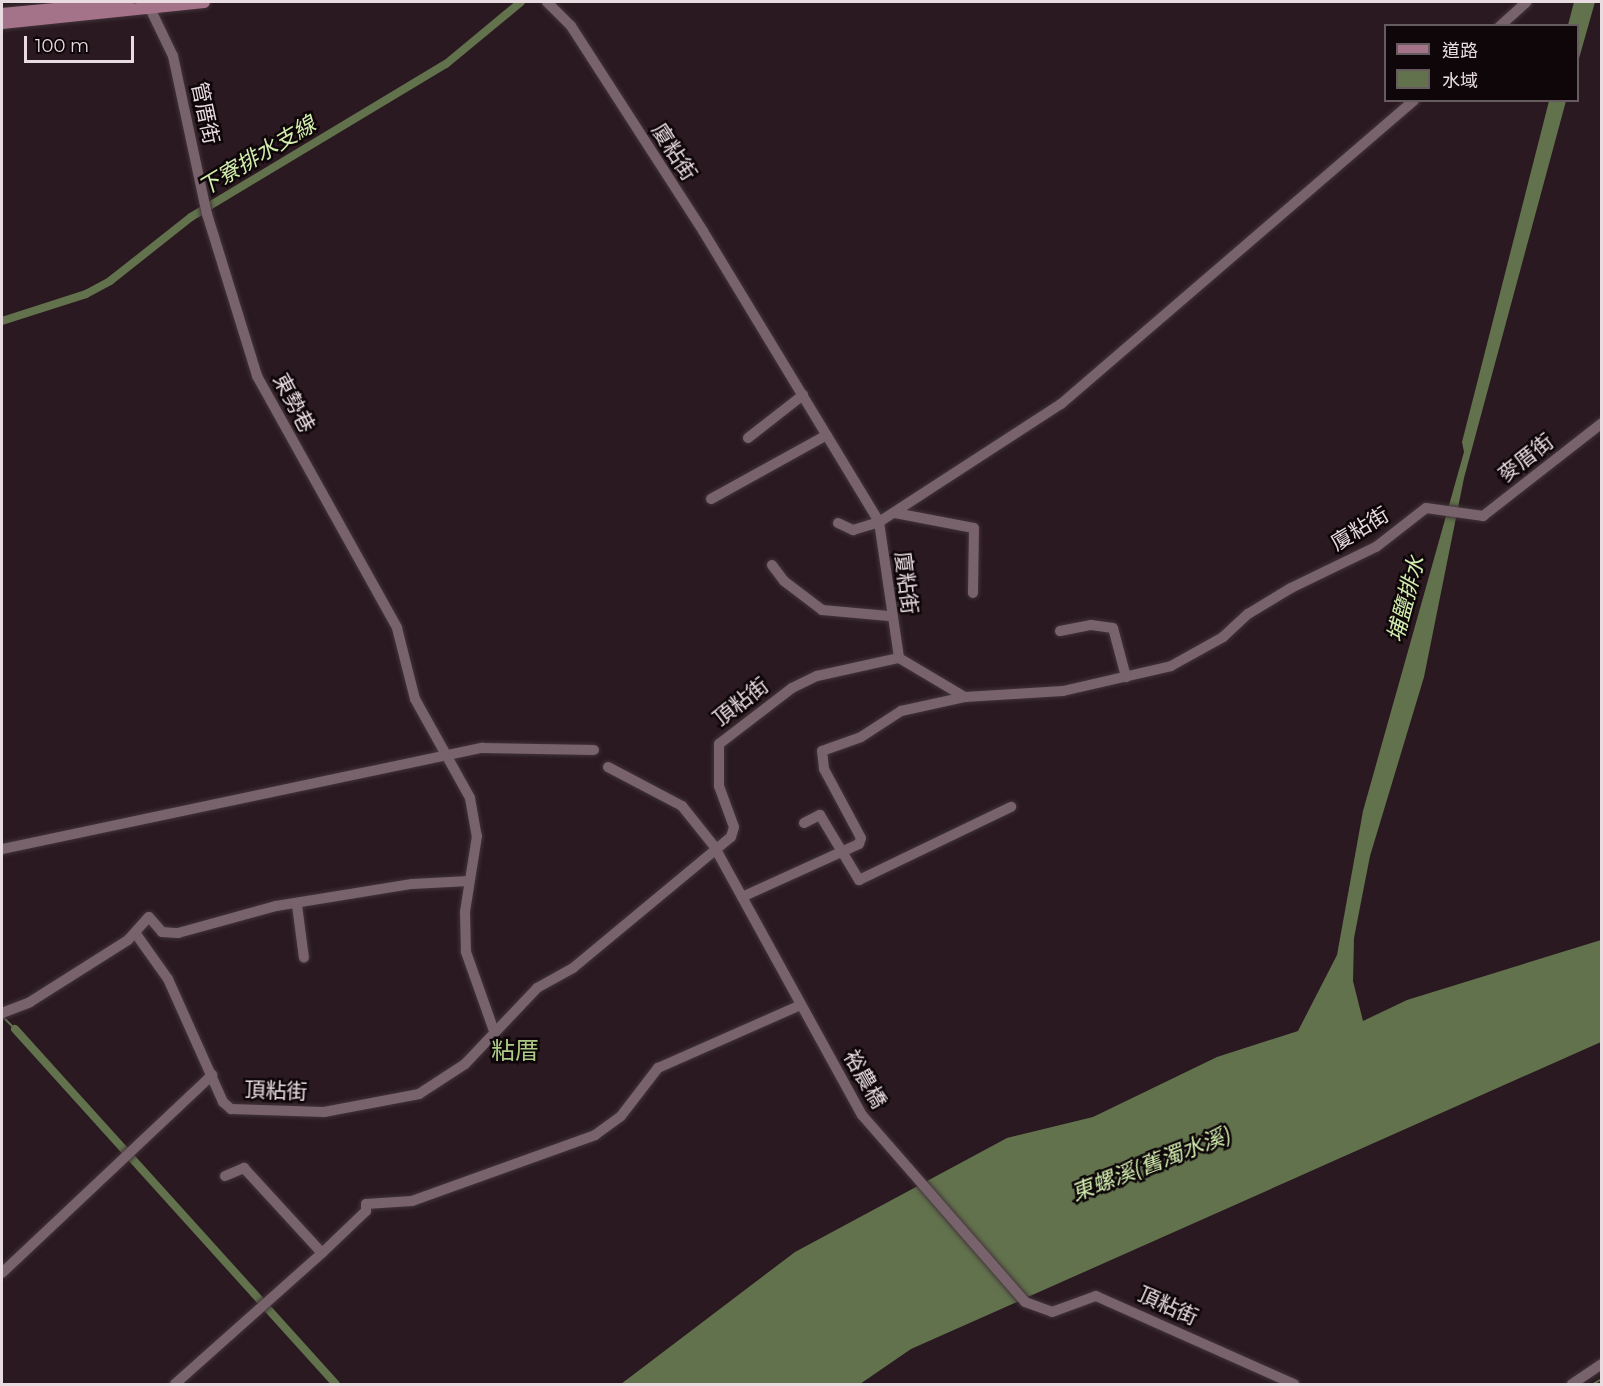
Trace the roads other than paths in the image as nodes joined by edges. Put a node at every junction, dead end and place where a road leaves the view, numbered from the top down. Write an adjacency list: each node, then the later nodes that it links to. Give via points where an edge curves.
1 (127, 2): 6 (main road)
2 (204, 2): 5 (main road)
3 (547, 2): 11 (street, 廈粘街, via 571,26)
4 (1527, 2): 8 (street)
5 (149, 5): 7 (main road); 10 (street, 管厝街, via 173,56)
6 (2, 14)
7 (2, 23)
8 (1502, 24)
9 (1412, 102): 17 (street, via 1101,375)
10 (207, 213): 28 (street, 東勢巷, via 257,376 397,628 415,699)
11 (803, 396): 13 (street, 廈粘街); 14 (street)
12 (1602, 423): 16 (street, 麥厝街, via 1483,516)
13 (826, 435): 15 (street); 18 (street, 廈粘街)
14 (748, 438)
15 (711, 499)
16 (1446, 509): 25 (street, 廈粘街, via 1426,508 1376,547 1292,588 1248,614 1223,638 1171,666)
17 (895, 513): 18 (street); 21 (street, via 974,528)
18 (879, 522): 19 (street, via 854,530); 22 (street, 廈粘街)
19 (838, 523)
20 (772, 565): 22 (street, via 784,581 822,610)
21 (973, 593)
22 (889, 616): 24 (street, 廈粘街)
23 (1060, 631): 25 (street, via 1091,625 1113,628)
24 (899, 658): 26 (street, 廈粘街); 32 (street, 頂粘街, via 817,676 789,690 719,744 719,786 734,827 731,837)
25 (1126, 677): 26 (street, 廈粘街, via 1012,698)
26 (965, 697): 34 (street, via 901,711 861,737 822,751 824,769 861,838)
27 (594, 750): 28 (street, via 513,746)
28 (446, 754): 33 (street, via 428,763 315,781); 35 (street, via 477,822)
29 (608, 767): 32 (street, via 682,806)
30 (1011, 807): 34 (street, via 863,880 852,876)
31 (804, 823): 34 (street, via 820,815)
32 (714, 846): 36 (street, 裕農橋); 42 (street, 頂粘街, via 590,955 537,988)
33 (2, 849)
34 (838, 853): 36 (street)
35 (469, 881): 37 (street, via 412,884); 42 (street, via 466,952)
36 (742, 897): 40 (street, 裕農橋)
37 (297, 905): 38 (street, via 171,934 148,917); 39 (street)
38 (136, 934): 41 (street, via 30,1002); 43 (street, 頂粘街, via 168,979)
39 (304, 958)
40 (801, 1005): 45 (street, via 658,1068 621,1116 595,1135 412,1201 366,1204 366,1211); 47 (street, 裕農橋, via 861,1115)
41 (2, 1012)
42 (494, 1031): 43 (street, 頂粘街, via 441,1083 394,1102 324,1112 236,1110 223,1102)
43 (212, 1075): 46 (street)
44 (225, 1176): 45 (street, via 244,1168)
45 (322, 1253): 49 (street)
46 (2, 1273)
47 (1025, 1302): 50 (street, 頂粘街, via 1052,1312 1096,1296)
48 (1602, 1364): 51 (street)
49 (175, 1384)
50 (1294, 1384)
51 (1572, 1384)

